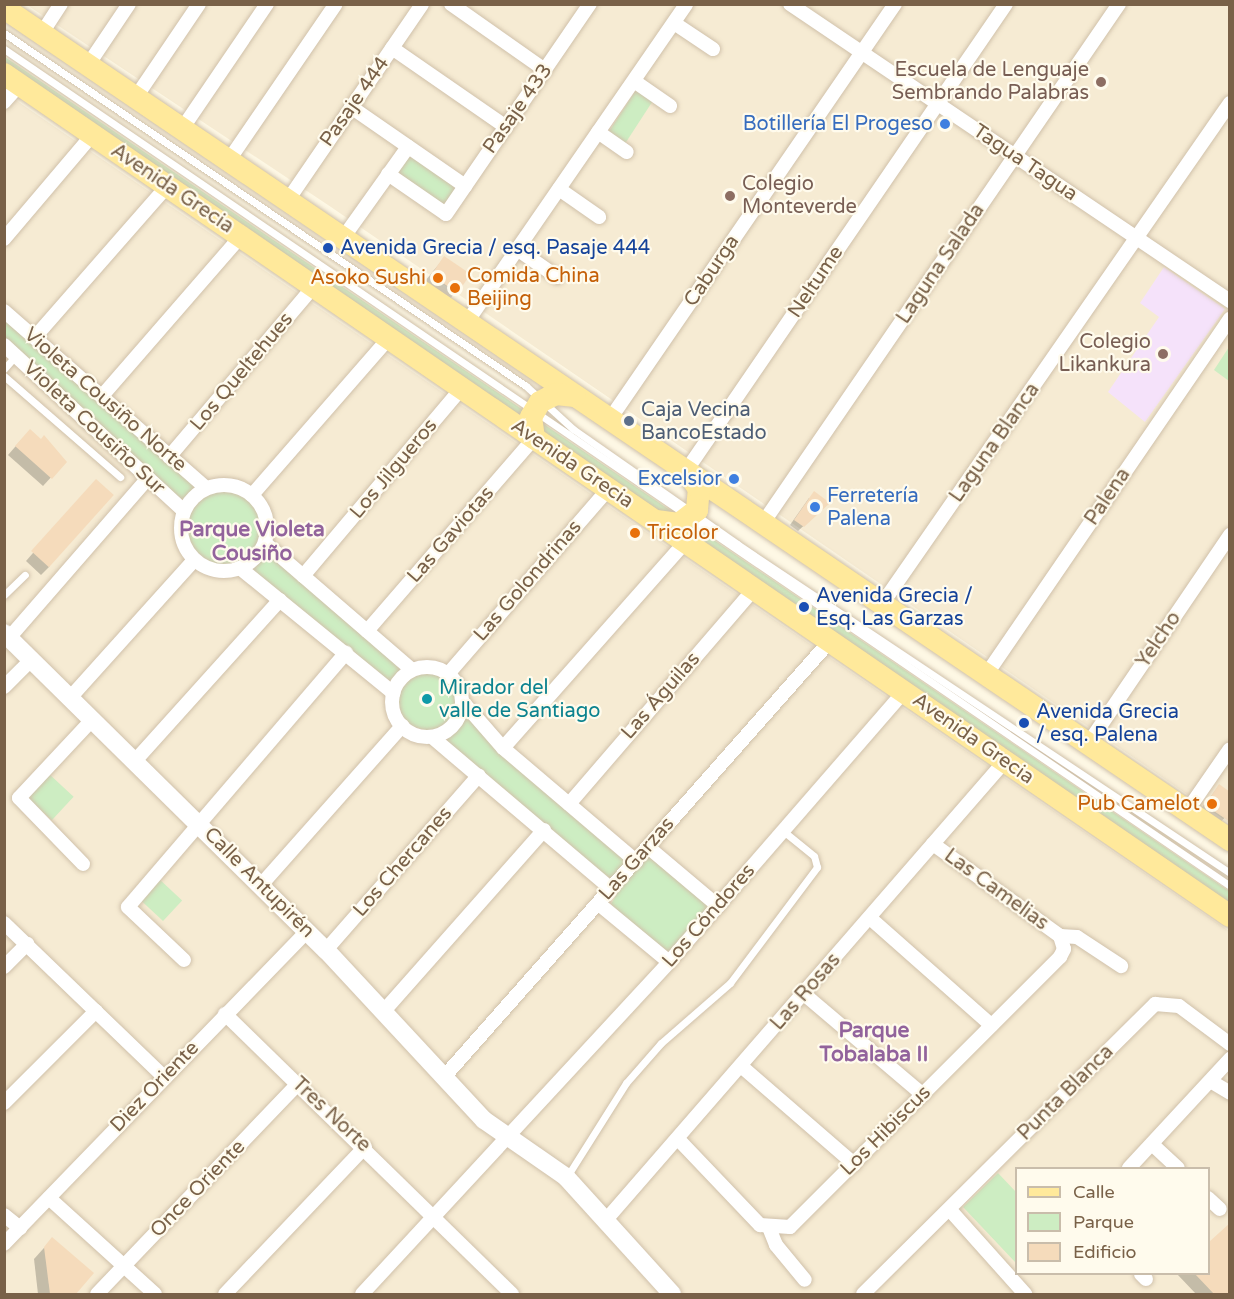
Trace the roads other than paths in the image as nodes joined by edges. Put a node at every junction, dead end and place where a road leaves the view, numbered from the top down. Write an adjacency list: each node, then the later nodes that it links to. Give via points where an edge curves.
1 (61, 4): 17 (street)
2 (129, 4): 22 (street)
3 (200, 4): 26 (street)
4 (267, 4): 33 (street)
5 (336, 4): 39 (street)
6 (422, 4): 18 (street, Pasaje 444)
7 (451, 4): 23 (street)
8 (686, 4): 15 (street)
9 (790, 4): 21 (street, Tagua Tagua)
10 (895, 4): 21 (street, Caburga)
11 (1006, 4): 29 (street, Neltume)
12 (1119, 4): 38 (street, Laguna Salada)
13 (583, 7): 23 (street, Pasaje 433)
14 (4, 8): 17 (main road)
15 (674, 23): 20 (street); 25 (street)
16 (4, 33): 66 (lane)
17 (42, 33): 22 (main road)
18 (392, 48): 31 (street, Pasaje 444); 32 (street)
19 (4, 49): 66 (lane)
20 (713, 50)
21 (862, 53): 29 (street, Tagua Tagua); 67 (street, Caburga)
22 (88, 65): 26 (main road)
23 (545, 69): 32 (street, Pasaje 433)
24 (12, 79): 27 (street); 35 (main road, Avenida Grecia)
25 (634, 81): 30 (street); 34 (street)
26 (136, 98): 33 (main road)
27 (4, 102)
28 (1230, 103): 49 (street, Laguna Blanca)
29 (938, 104): 38 (street, Tagua Tagua); 70 (street, Neltume)
30 (670, 106)
31 (351, 107): 36 (street); 44 (street, Pasaje 444)
32 (506, 127): 42 (street, Pasaje 433)
33 (182, 129): 39 (main road)
34 (598, 132): 37 (street); 43 (street)
35 (93, 134): 41 (main road, Avenida Grecia); 48 (street)
36 (408, 147): 40 (street); 42 (street)
37 (627, 152)
38 (1015, 156): 49 (street, Tagua Tagua); 79 (street, Laguna Salada)
39 (229, 160): 44 (main road)
40 (388, 174): 42 (street, Pasaje 433, via 446,214); 47 (street)
41 (167, 186): 46 (main road, Avenida Grecia); 57 (street)
42 (465, 186)
43 (559, 189): 45 (street); 50 (street)
44 (288, 200): 47 (main road)
45 (599, 217)
46 (241, 236): 52 (main road, Avenida Grecia); 64 (street)
47 (343, 238): 56 (main road)
48 (4, 239)
49 (1138, 239): 53 (street, Tagua Tagua); 90 (street, Laguna Blanca)
50 (517, 249): 51 (street); 56 (street)
51 (557, 277)
52 (314, 286): 58 (main road, Avenida Grecia); 69 (street, Los Queltehues)
53 (1230, 301)
54 (4, 310): 57 (street, Violeta Cousiño Norte)
55 (1230, 319): 98 (street, Palena)
56 (467, 322): 65 (main road)
57 (35, 337): 64 (street, Violeta Cousiño Norte)
58 (389, 338): 63 (main road, Avenida Grecia); 75 (street)
59 (4, 345): 60 (street, Violeta Cousiño Sur)
60 (16, 355): 61 (lane); 72 (street, Violeta Cousiño Sur)
61 (4, 369)
62 (4, 376): 71 (lane)
63 (462, 388): 68 (main road, Avenida Grecia); 86 (street, Los Jilgueros)
64 (102, 396): 69 (street, Violeta Cousiño Norte)
65 (575, 396): 66 (main road); 67 (main road)
66 (539, 405): 68 (main road); 77 (lane); 77 (lane)
67 (610, 419): 70 (main road)
68 (534, 438): 74 (main road, Avenida Grecia); 91 (street, Las Gaviotas)
69 (169, 457): 73 (street, Violeta Cousiño Norte)
70 (686, 471): 77 (main road, via 699,489); 79 (main road)
71 (120, 477)
72 (147, 478): 76 (street, Violeta Cousiño Sur); 92 (street)
73 (206, 488): 75 (street, via 230,485); 76 (street)
74 (608, 489): 78 (main road, Avenida Grecia); 97 (street, Las Golondrinas)
75 (252, 495): 82 (street, via 265,517)
76 (184, 511): 83 (street, via 184,546)
77 (692, 516): 78 (main road, via 671,525); 123 (lane); 125 (lane)
78 (649, 517): 81 (main road, Avenida Grecia)
79 (763, 523): 90 (main road)
80 (1230, 535): 107 (street, Yelcho)
81 (685, 542): 87 (main road, Avenida Grecia); 108 (street)
82 (265, 543): 84 (street); 86 (street)
83 (194, 560): 84 (street, via 216,570); 102 (street)
84 (240, 568): 89 (street)
85 (25, 575): 88 (lane)
86 (303, 576): 91 (street)
87 (754, 589): 93 (main road, Avenida Grecia); 113 (street, Las Águilas)
88 (4, 595)
89 (280, 600): 94 (street); 111 (street)
90 (882, 604): 98 (main road)
91 (367, 631): 96 (street)
92 (7, 635): 95 (street, Calle Antupirén)
93 (830, 641): 100 (main road, Avenida Grecia); 120 (street, Las Garzas)
94 (346, 653): 101 (street); 115 (street)
95 (30, 661): 99 (street); 102 (street, Calle Antupirén)
96 (411, 670): 97 (street, via 430,667); 101 (street)
97 (448, 674): 103 (street)
98 (986, 675): 107 (main road)
99 (4, 687)
100 (904, 692): 110 (main road, Avenida Grecia); 117 (street, Los Cóndores)
101 (393, 693): 105 (street)
102 (69, 699): 104 (street, Calle Antupirén)
103 (462, 701): 106 (street, via 451,728); 108 (street)
104 (91, 721): 111 (street, Calle Antupirén); 122 (street, via 18,798)
105 (402, 726): 106 (street); 124 (street)
106 (432, 737): 112 (street)
107 (1088, 744): 114 (main road)
108 (503, 748): 113 (street)
109 (1230, 749): 114 (street)
110 (1005, 761): 119 (street, Las Rosas); 129 (main road, Avenida Grecia)
111 (134, 762): 115 (street, Calle Antupirén)
112 (479, 775): 116 (street); 135 (street, Los Chercanes)
113 (569, 804): 121 (street)
114 (1187, 811): 118 (main road)
115 (198, 823): 124 (street, Calle Antupirén); 136 (street, via 128,907)
116 (543, 830): 126 (street); 142 (street)
117 (783, 831): 128 (street, Los Cóndores); 162 (lane, via 814,856 817,867 730,983 661,1043 626,1083)
118 (1230, 840)
119 (933, 844): 130 (street, Las Rosas); 133 (street, Las Camelias)
120 (648, 847): 121 (street, Las Garzas); 128 (street)
121 (636, 861): 126 (street, Las Garzas)
122 (83, 864)
123 (1230, 873)
124 (261, 885): 132 (street, Calle Antupirén)
125 (1230, 886)
126 (611, 889): 127 (street, Las Garzas)
127 (599, 903): 137 (street); 149 (street, Las Garzas)
128 (718, 906): 137 (street, Los Cóndores)
129 (1230, 916)
130 (870, 918): 140 (street, Las Rosas); 144 (street)
131 (4, 922): 134 (street)
132 (307, 931): 135 (street, Calle Antupirén); 143 (street, Diez Oriente)
133 (1060, 936): 138 (street, Las Camelias, via 1077,937); 144 (street, Los Hibiscus, via 1065,949 1060,957)
134 (27, 944): 139 (street); 141 (street)
135 (326, 950): 142 (street, Calle Antupirén)
136 (184, 960)
137 (669, 962): 155 (street, Los Cóndores)
138 (1122, 966)
139 (4, 967)
140 (804, 994): 147 (street, Las Rosas); 153 (street)
141 (96, 1011): 148 (street); 154 (street)
142 (383, 1012): 149 (street, Calle Antupirén)
143 (225, 1014): 148 (street, Diez Oriente); 151 (street, Tres Norte)
144 (991, 1025): 153 (street, Los Hibiscus)
145 (1230, 1044): 166 (street, Punta Blanca, via 1179,1006 1155,1004)
146 (1230, 1059): 150 (street)
147 (741, 1066): 156 (street, Las Rosas); 159 (street)
148 (164, 1077): 163 (street, Diez Oriente)
149 (444, 1077): 155 (street, Calle Antupirén, via 484,1120)
150 (1212, 1082): 152 (street); 157 (street)
151 (298, 1084): 158 (street, Tres Norte); 173 (street, Once Oriente)
152 (1230, 1094)
153 (923, 1095): 159 (street, Los Hibiscus)
154 (4, 1103)
155 (509, 1137): 162 (street, Calle Antupirén); 168 (street, Los Cóndores)
156 (678, 1139): 169 (street, Las Rosas); 171 (street, via 755,1221)
157 (1153, 1144): 160 (street); 161 (street)
158 (365, 1147): 168 (street, Tres Norte); 180 (street)
159 (854, 1164): 171 (street, Los Hibiscus, via 799,1220)
160 (1130, 1167)
161 (1177, 1167)
162 (566, 1177): 169 (street, Calle Antupirén)
163 (49, 1198): 170 (street, Diez Oriente); 173 (street)
164 (1210, 1199): 165 (street)
165 (1220, 1209)
166 (950, 1210): 174 (street); 183 (street, Punta Blanca)
167 (4, 1215): 170 (street)
168 (436, 1215): 177 (street, Los Cóndores); 181 (street, Tres Norte)
169 (605, 1221): 182 (street, Calle Antupirén)
170 (20, 1228): 172 (street, Diez Oriente)
171 (770, 1230): 176 (street, via 776,1245)
172 (4, 1244)
173 (124, 1266): 178 (street, Once Oriente); 179 (street)
174 (1015, 1273)
175 (1020, 1278): 184 (street)
176 (805, 1280)
177 (371, 1291)
178 (97, 1294)
179 (155, 1294)
180 (225, 1294)
181 (512, 1294)
182 (672, 1294)
183 (863, 1294)
184 (1026, 1294)

